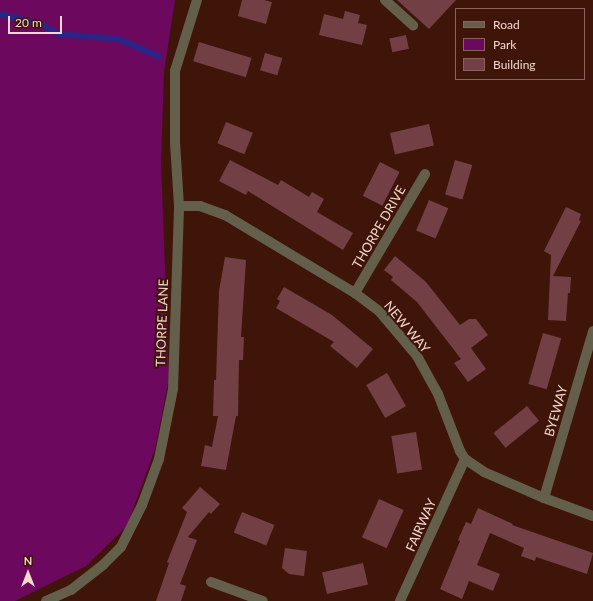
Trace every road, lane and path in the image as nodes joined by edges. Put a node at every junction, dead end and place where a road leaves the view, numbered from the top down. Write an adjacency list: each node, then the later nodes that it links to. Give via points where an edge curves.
1 (197, 0): 5 (street, THORPE LANE, via 175,71 175,142)
2 (385, 0): 3 (street)
3 (413, 25)
4 (425, 174): 6 (street, THORPE DRIVE)
5 (179, 206): 6 (street, NEW WAY, via 200,206 225,215); 12 (street, THORPE LANE, via 173,389 159,459 142,505 121,547 71,590)
6 (355, 293): 8 (street, NEW WAY, via 379,311 417,356 438,394)
7 (593, 332): 9 (street, BYEWAY)
8 (465, 459): 9 (street, NEW WAY, via 484,472); 14 (street, FAIRWAY)
9 (544, 498): 10 (street, NEW WAY)
10 (593, 516)
11 (211, 582): 13 (street)
12 (46, 601)
13 (263, 601)
14 (400, 601)

